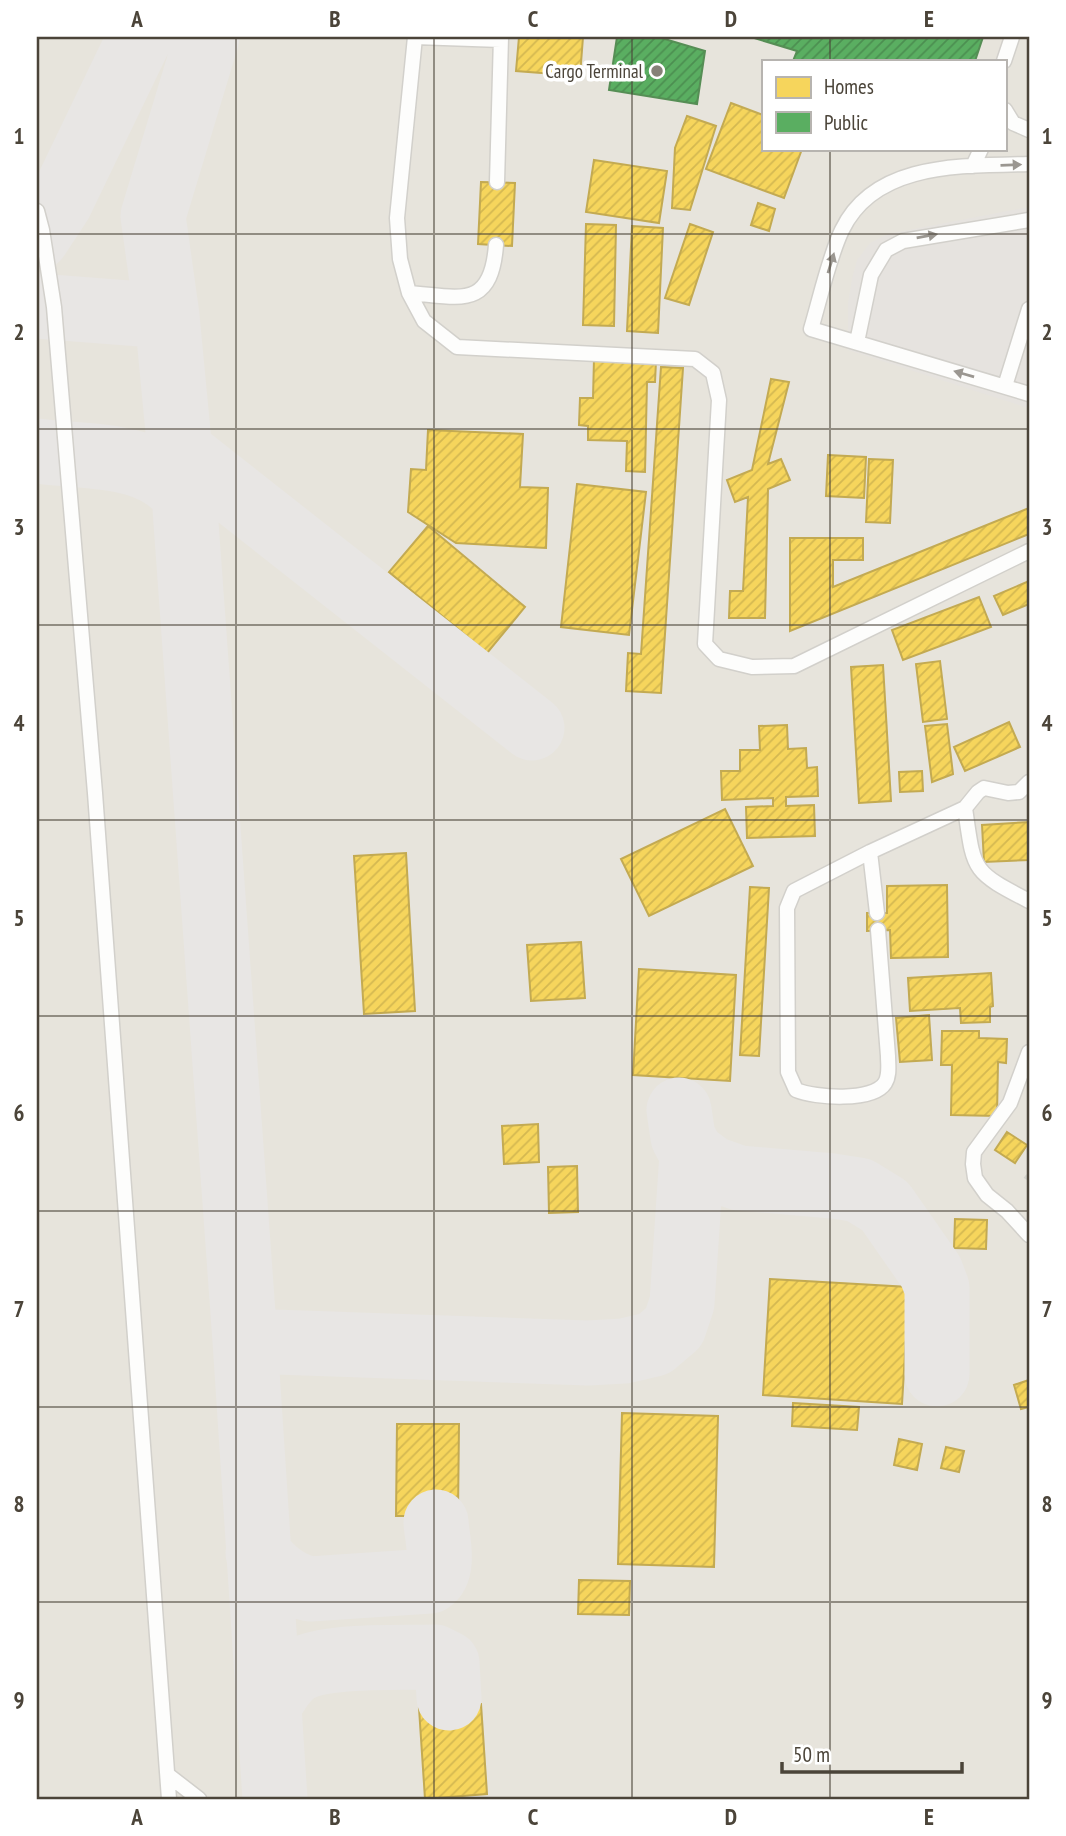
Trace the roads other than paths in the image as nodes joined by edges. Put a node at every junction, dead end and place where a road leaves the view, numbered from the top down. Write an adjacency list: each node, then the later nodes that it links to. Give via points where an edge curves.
1 (415, 37): 3 (lane); 14 (lane, via 397,218)
2 (1012, 37): 4 (lane)
3 (501, 38): 10 (lane)
4 (1004, 60)
5 (1006, 112): 6 (lane, via 1013,123)
6 (1029, 130)
7 (981, 150): 9 (lane)
8 (1029, 164): 9 (lane, one-way to 8)
9 (973, 166): 16 (lane, one-way to 9, via 811,329 841,232 855,207 880,188 908,176)
10 (497, 182)
11 (37, 211): 30 (lane, via 54,307 95,793)
12 (1029, 220): 16 (lane, one-way to 12, via 871,275 886,250 903,241)
13 (496, 245): 14 (lane, via 494,270 473,295)
14 (409, 293): 21 (lane, via 424,321 457,347 695,359 713,373 719,400 705,644 719,659 752,667 794,666)
15 (1029, 309): 17 (lane)
16 (857, 342): 19 (lane, one-way to 16)
17 (1014, 358): 18 (lane); 19 (lane)
18 (1029, 362)
19 (1005, 386): 20 (lane)
20 (1029, 394)
21 (1029, 551)
22 (1029, 782): 23 (lane, via 1019,792 984,788)
23 (965, 808): 24 (lane); 25 (lane, via 972,857 981,873)
24 (870, 852): 26 (lane); 27 (lane, via 800,886 789,898 788,1072 796,1090 811,1095 861,1096 885,1084 888,1056)
25 (1029, 901)
26 (877, 913)
27 (878, 930)
28 (1029, 1052): 29 (lane, via 1010,1103 974,1152 973,1164 975,1178 987,1195)
29 (1029, 1235)
30 (168, 1775): 31 (lane); 32 (lane)
31 (169, 1799)
32 (199, 1799)

